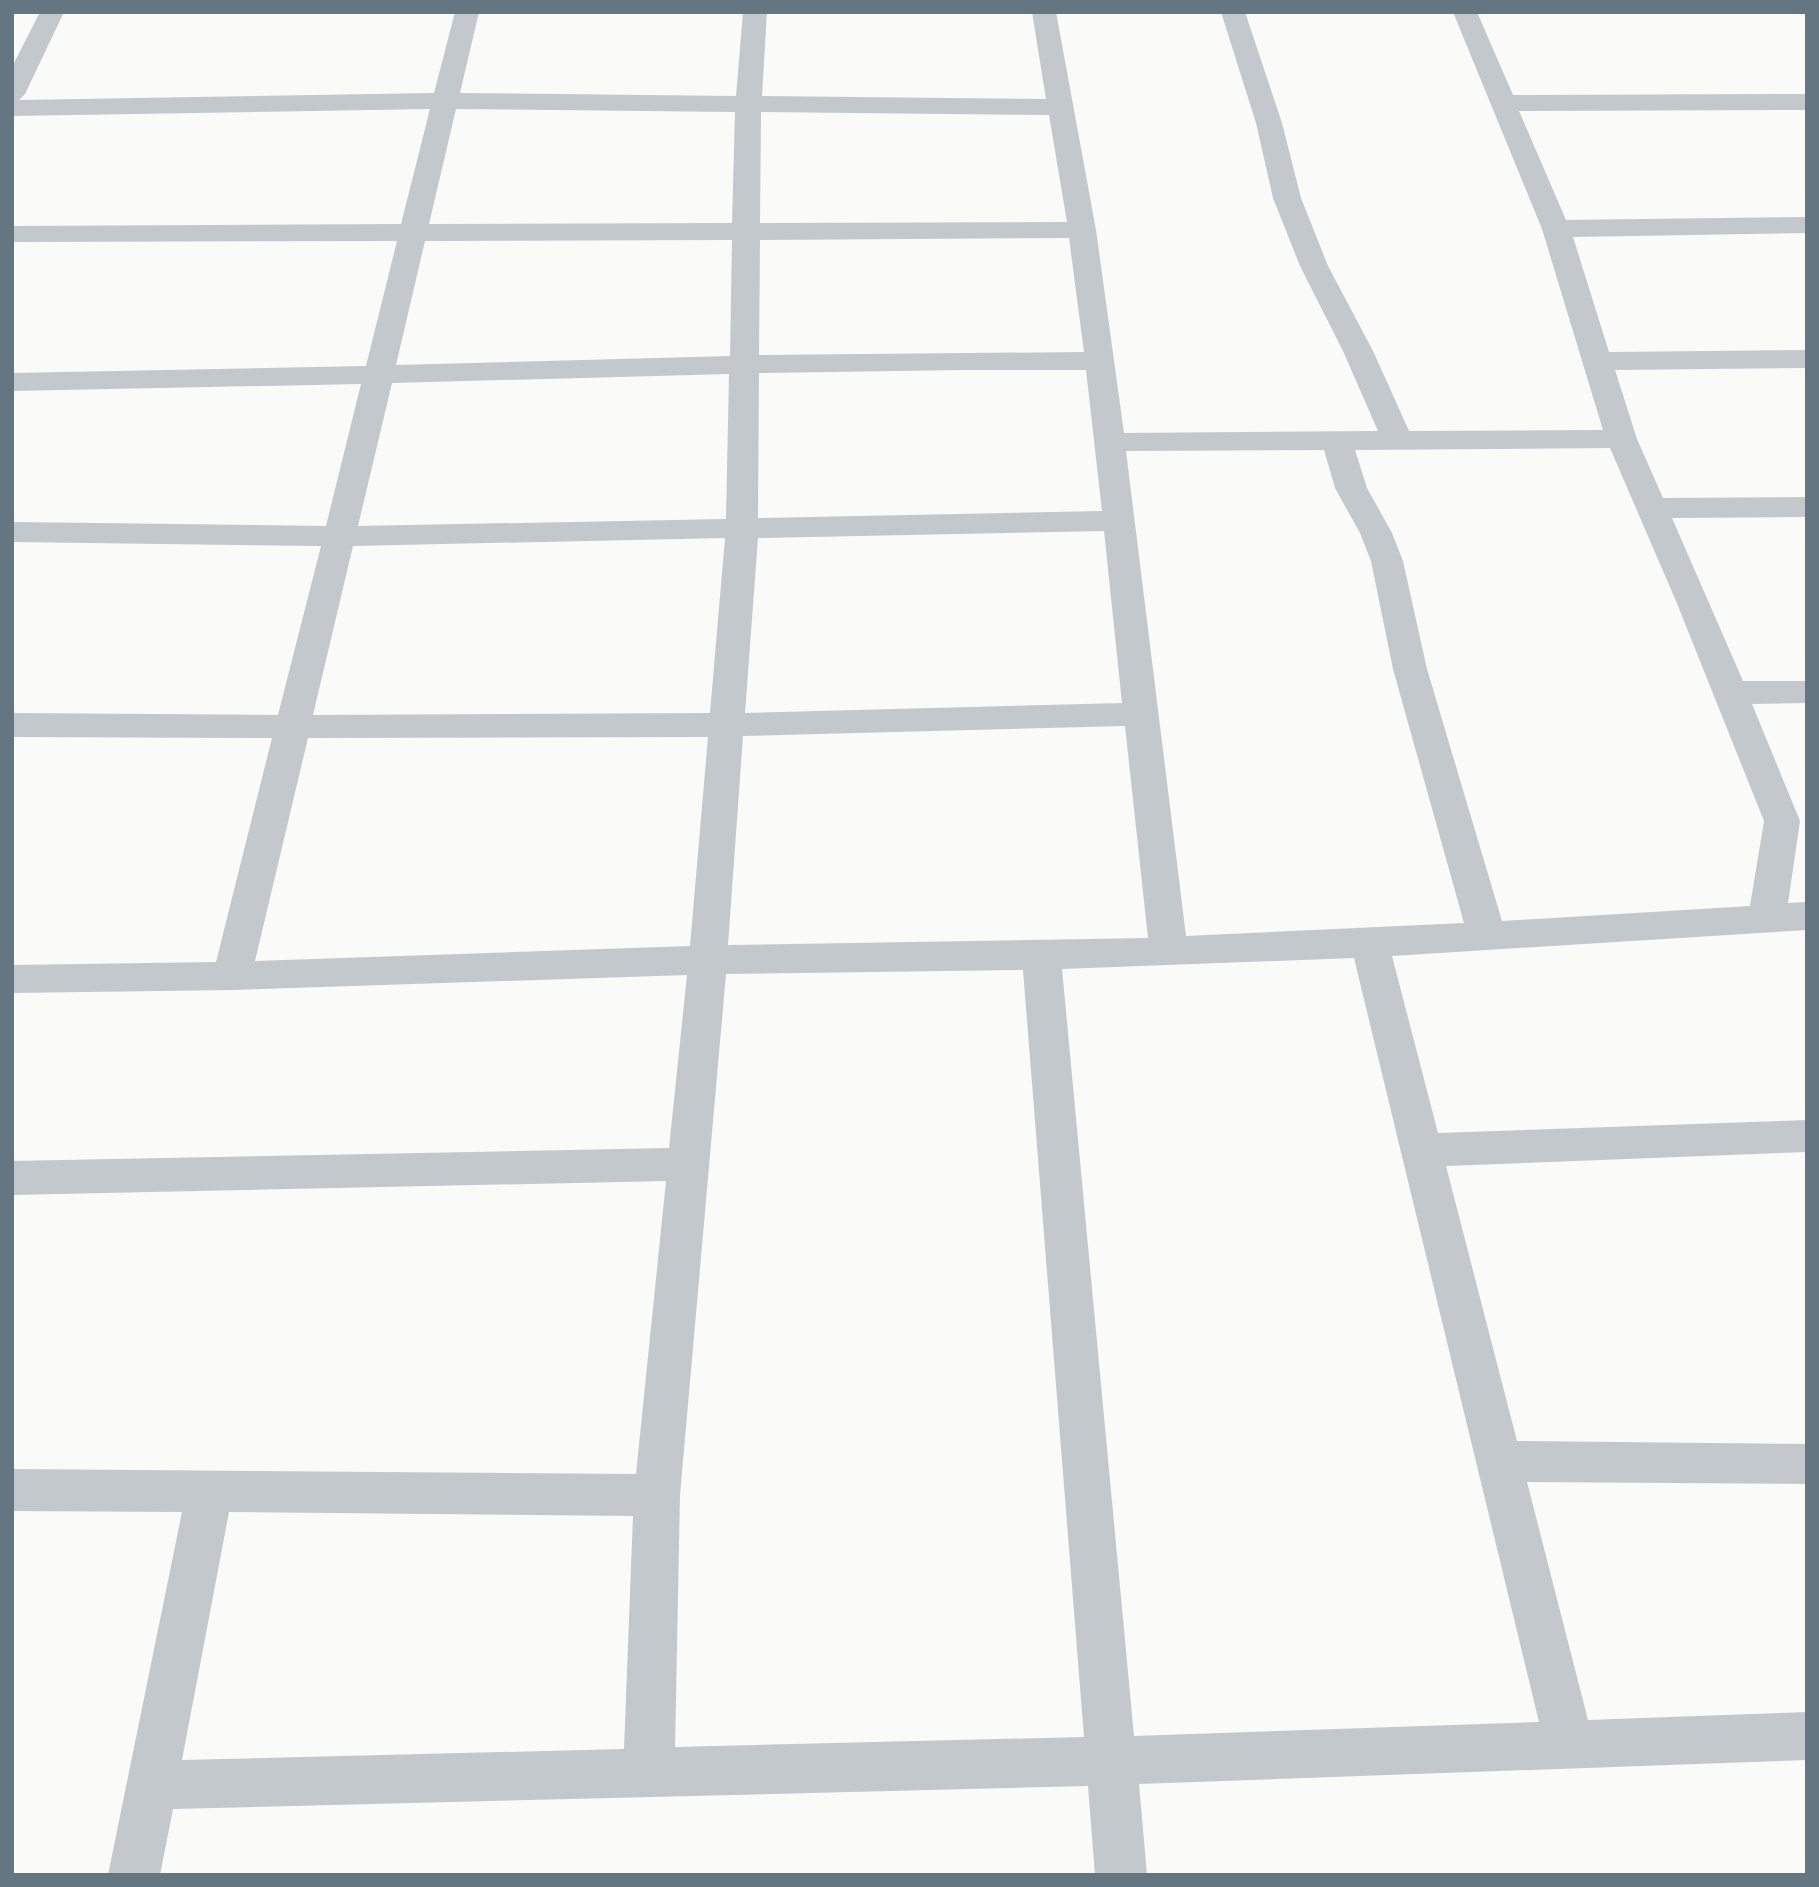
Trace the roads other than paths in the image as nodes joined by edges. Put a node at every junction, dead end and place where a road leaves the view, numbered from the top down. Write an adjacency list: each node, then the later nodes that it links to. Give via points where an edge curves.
1 (52, 12): 7 (street)
2 (467, 12): 8 (street)
3 (755, 12): 11 (street)
4 (1044, 12): 12 (street)
5 (1233, 12): 26 (street, via 1269,123 1287,198)
6 (1465, 12): 10 (street)
7 (12, 94)
8 (445, 102): 11 (street); 13 (street, via 251,100); 18 (street)
9 (1807, 102): 10 (street)
10 (1502, 103): 15 (street)
11 (748, 105): 12 (street); 17 (street)
12 (1060, 107): 16 (street)
13 (12, 108)
14 (1807, 225): 15 (street)
15 (1556, 229): 21 (street)
16 (1082, 230): 17 (street); 22 (street)
17 (746, 232): 18 (street); 23 (street)
18 (411, 233): 19 (street); 24 (street)
19 (12, 234)
20 (1807, 359): 21 (street)
21 (1595, 360): 27 (street)
22 (1099, 361): 23 (street); 29 (street)
23 (746, 362): 24 (street); 33 (street)
24 (377, 375): 25 (street); 35 (street)
25 (12, 382)
26 (1397, 438): 27 (street); 28 (street)
27 (1621, 439): 31 (street)
28 (1335, 440): 29 (street); 45 (street, via 1351,488 1387,561 1410,669)
29 (1110, 442): 32 (street)
30 (1807, 507): 31 (street)
31 (1650, 508): 37 (street)
32 (1119, 521): 33 (street); 38 (street)
33 (742, 531): 35 (street); 40 (street)
34 (12, 532): 35 (street)
35 (337, 536): 41 (street)
36 (1807, 692): 37 (street)
37 (1730, 693): 42 (street)
38 (1139, 714): 40 (street); 47 (street)
39 (12, 725): 41 (street)
40 (725, 726): 41 (street); 49 (street)
41 (293, 728): 50 (street)
42 (1795, 829): 44 (street)
43 (1807, 916): 44 (street)
44 (1767, 918): 45 (street)
45 (1487, 935): 46 (street)
46 (1370, 943): 47 (street); 53 (street)
47 (1169, 950): 48 (street)
48 (1041, 956): 49 (street); 63 (street)
49 (708, 960): 50 (street); 54 (street)
50 (232, 976): 51 (street)
51 (12, 979)
52 (1807, 1136): 53 (street)
53 (1423, 1150): 56 (street)
54 (687, 1164): 55 (street); 60 (street)
55 (12, 1178)
56 (1500, 1461): 57 (street); 62 (street)
57 (1807, 1464)
58 (12, 1490): 59 (street)
59 (209, 1493): 60 (street); 65 (street)
60 (657, 1495): 64 (street)
61 (1807, 1736): 62 (street)
62 (1569, 1743): 63 (street)
63 (1111, 1761): 64 (street); 67 (street)
64 (649, 1772): 65 (street)
65 (154, 1785): 66 (street)
66 (134, 1875)
67 (1121, 1875)

